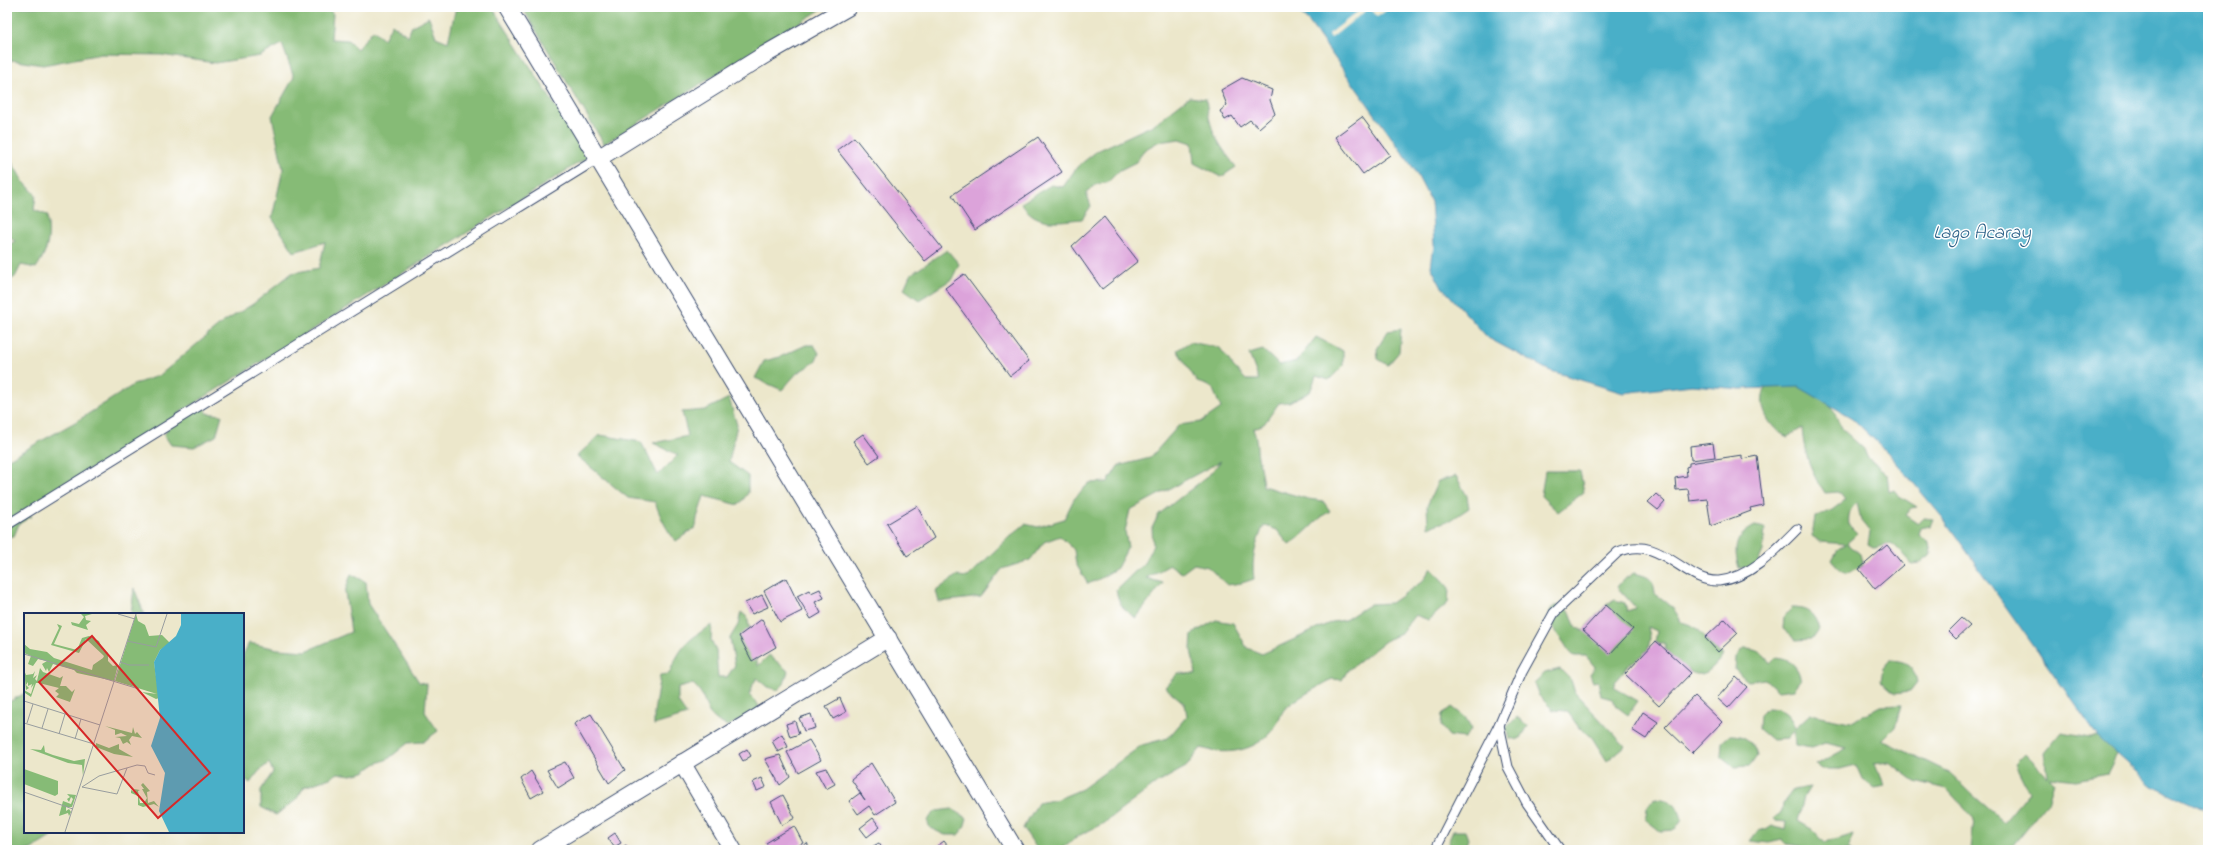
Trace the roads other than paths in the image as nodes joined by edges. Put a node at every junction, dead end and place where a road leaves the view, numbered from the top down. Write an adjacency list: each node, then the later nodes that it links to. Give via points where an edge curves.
1 (507, 7): 3 (street)
2 (848, 7): 3 (street, via 766,54)
3 (597, 159): 4 (lane); 6 (street)
4 (7, 525)
5 (1797, 529): 7 (lane, via 1766,559 1735,577 1720,580 1705,580 1662,555 1639,547 1618,552 1554,614 1522,671)
6 (888, 638): 8 (street); 11 (street)
7 (1499, 725): 12 (lane); 13 (lane, via 1508,767 1528,803)
8 (682, 763): 9 (street); 10 (street)
9 (540, 850)
10 (733, 850)
11 (1015, 850)
12 (1435, 850)
13 (1560, 850)

